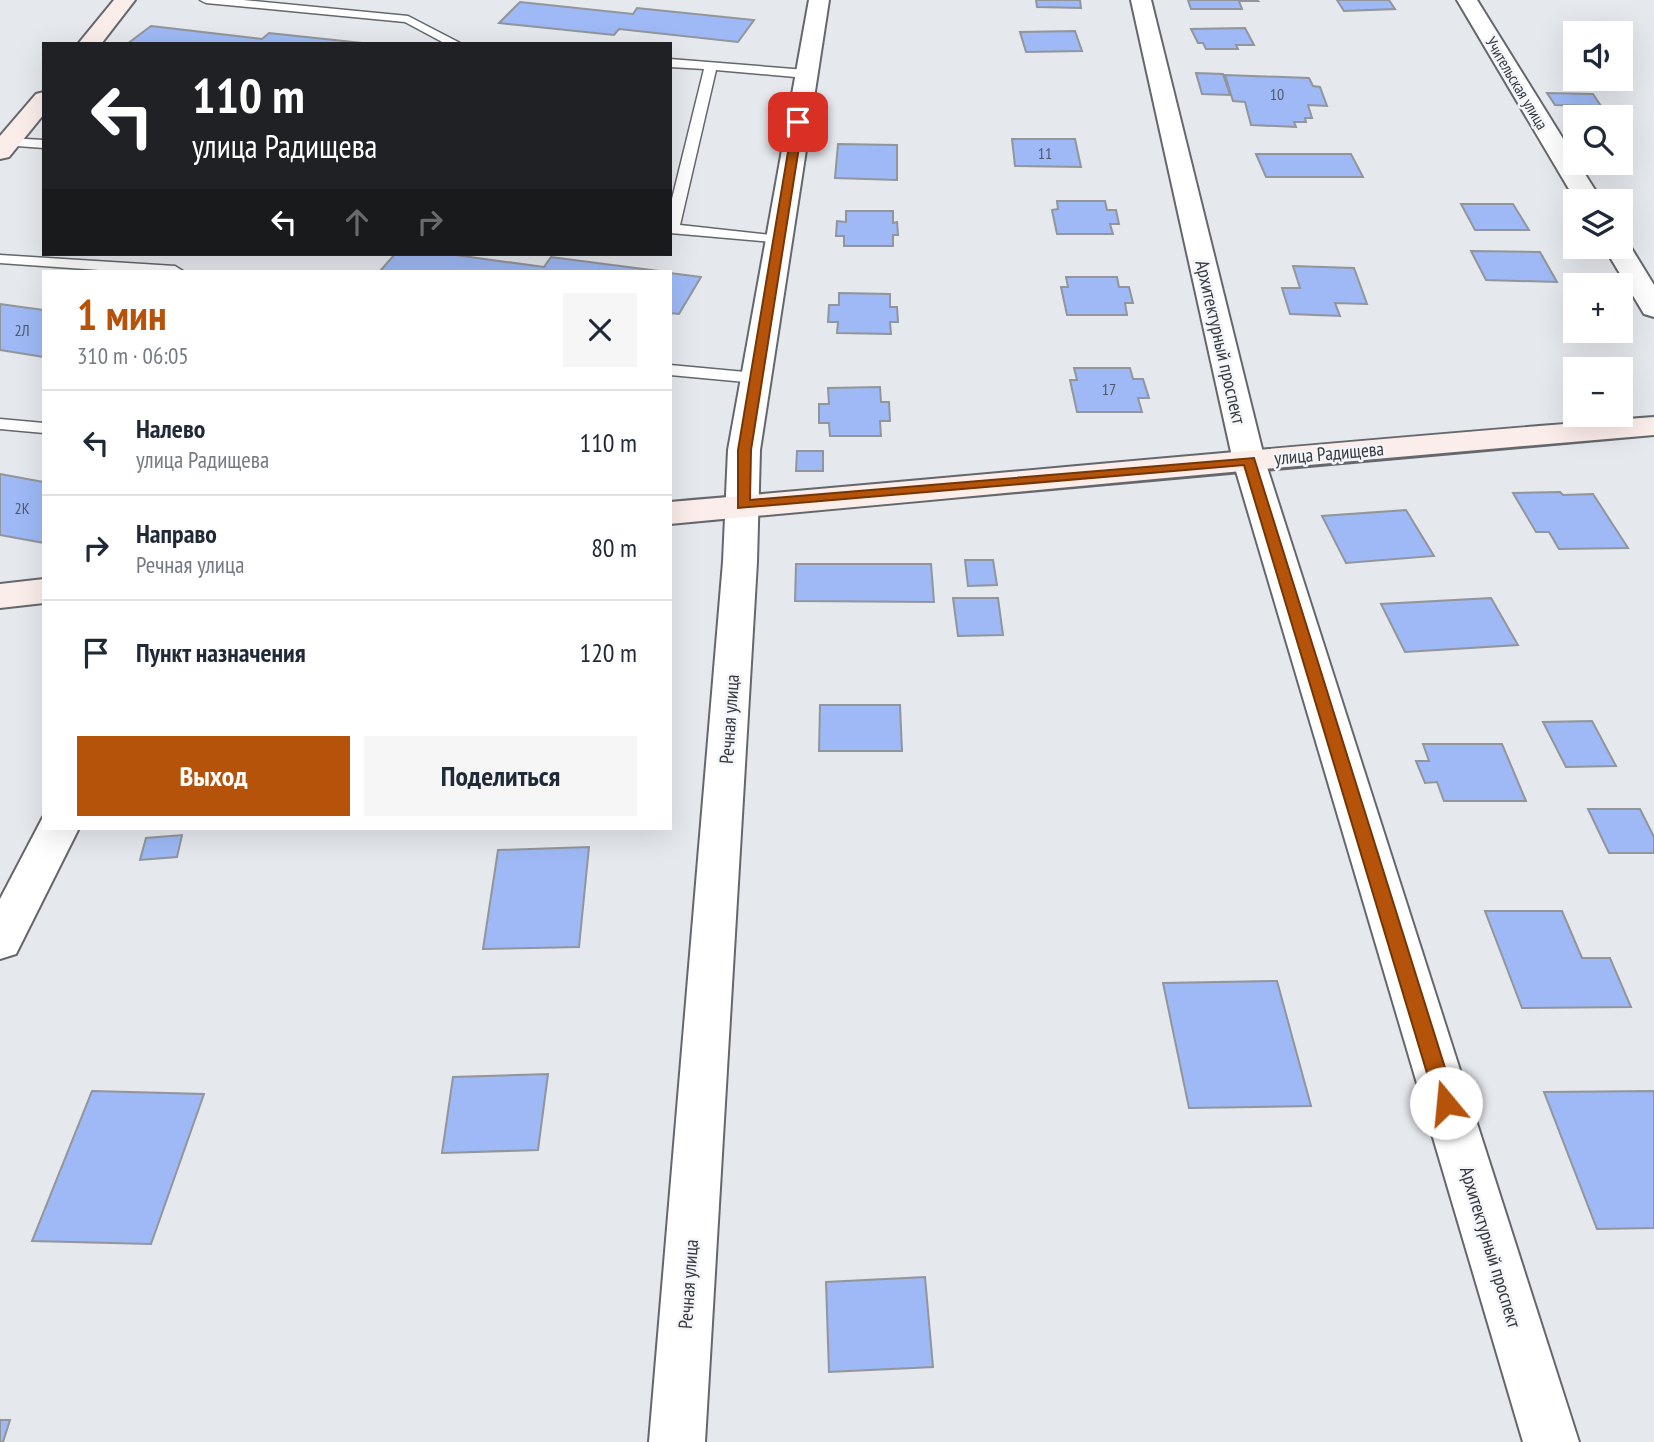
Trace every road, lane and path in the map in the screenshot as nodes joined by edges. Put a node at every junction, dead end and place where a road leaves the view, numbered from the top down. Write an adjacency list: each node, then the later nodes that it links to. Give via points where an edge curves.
1 (125, 0): 6 (street)
2 (206, 0): 7 (lane, via 408,19)
3 (819, 0): 10 (street, Речная улица)
4 (1141, 0): 27 (street, Архитектурный проспект)
5 (1467, 0): 14 (street, Учительская улица)
6 (91, 42)
7 (452, 42)
8 (672, 63): 9 (lane)
9 (711, 66): 10 (lane); 15 (lane)
10 (806, 75): 17 (street, Речная улица)
11 (42, 101): 13 (street)
12 (42, 144): 13 (lane)
13 (4, 147)
14 (1582, 189)
15 (672, 225)
16 (672, 229): 17 (lane)
17 (779, 240): 23 (street, Речная улица)
18 (0, 259): 20 (lane)
19 (1624, 259): 21 (street)
20 (160, 270)
21 (1654, 308)
22 (672, 370): 23 (lane)
23 (756, 379): 28 (street, Речная улица, via 744,450)
24 (0, 424): 26 (lane)
25 (1654, 426): 27 (street, улица Радищева)
26 (42, 428)
27 (1249, 461): 28 (street, улица Радищева); 35 (street, Архитектурный проспект)
28 (743, 505): 29 (street, улица Радищева); 34 (street, Речная улица)
29 (672, 513)
30 (42, 591): 31 (street)
31 (0, 596)
32 (57, 830): 33 (street)
33 (0, 941)
34 (677, 1442)
35 (1551, 1442)

